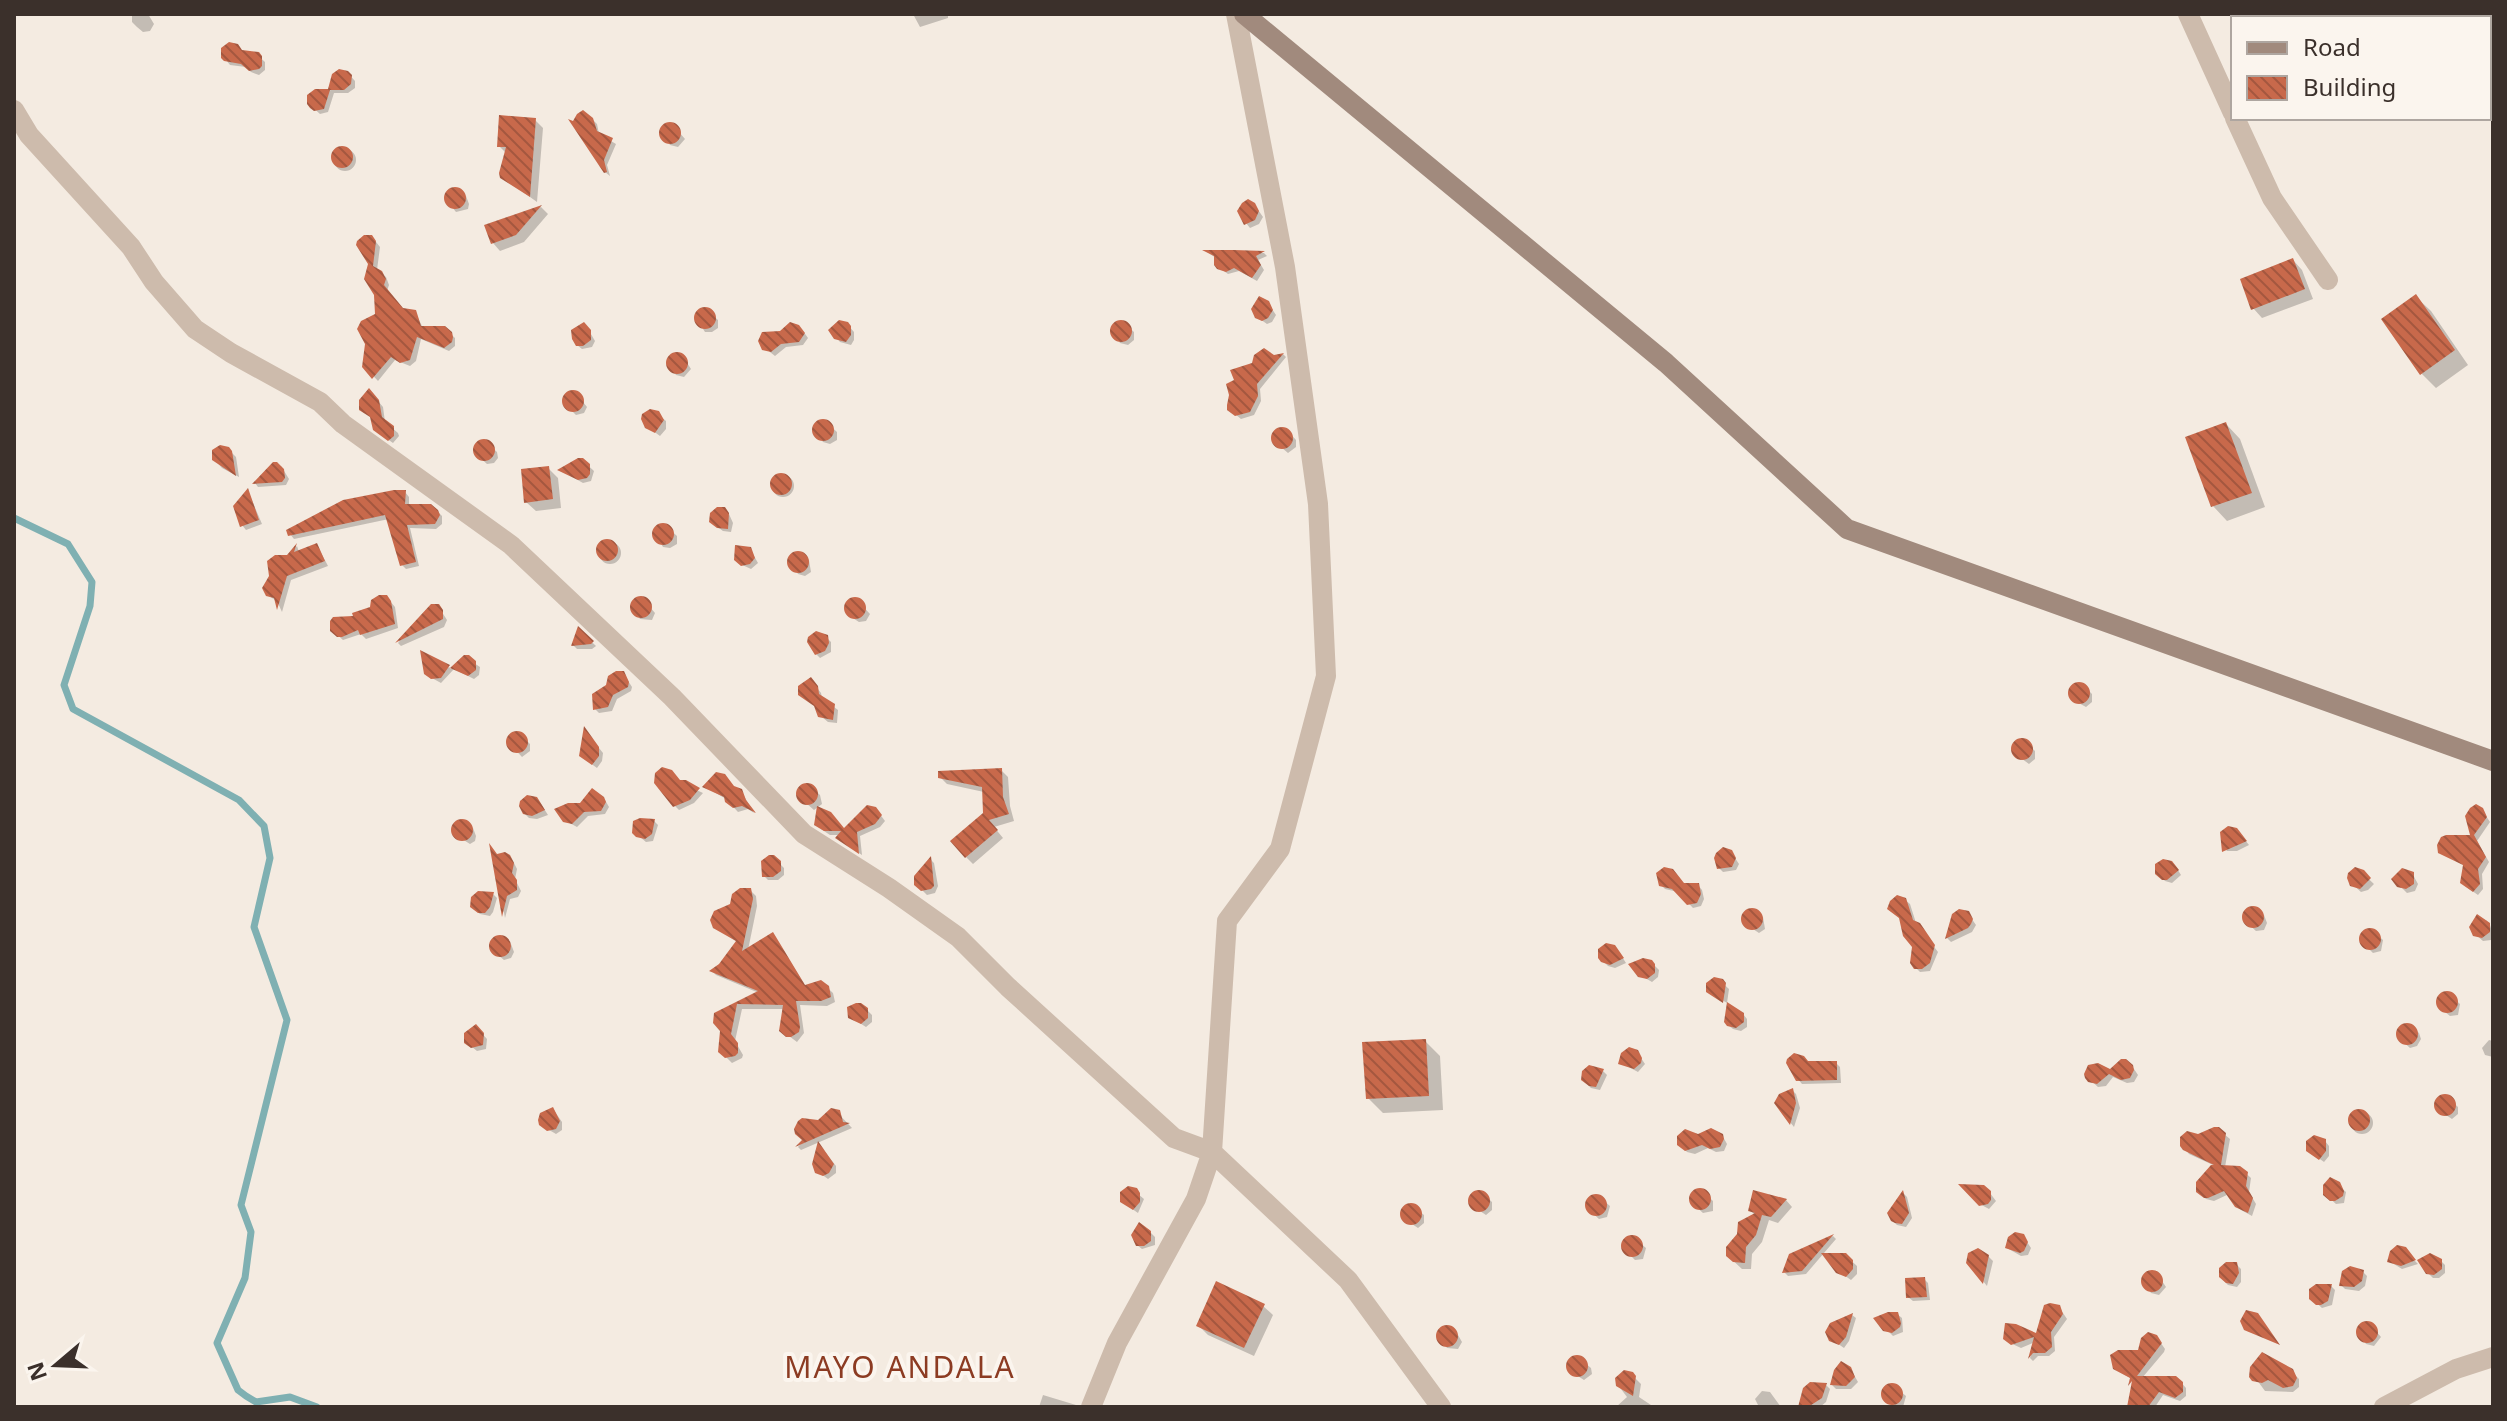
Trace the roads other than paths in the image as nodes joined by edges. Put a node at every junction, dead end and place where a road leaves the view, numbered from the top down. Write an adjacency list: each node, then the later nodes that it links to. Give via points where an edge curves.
1 (1236, 14): 9 (street, via 1285,267 1318,504 1326,676 1280,849 1227,921)
2 (1244, 14): 8 (street, via 1666,363 1847,529)
3 (2188, 14): 4 (street)
4 (2231, 109)
5 (14, 110): 9 (street, via 29,135 131,247 195,329 320,402 511,545 672,697 804,834 958,937 1174,1138)
6 (2236, 120): 7 (street, via 2272,198)
7 (2328, 280)
8 (2493, 761)
9 (1212, 1152): 11 (street, via 1196,1199 1117,1343); 12 (street, via 1348,1280)
10 (2493, 1357): 13 (street, via 2456,1369)
11 (1091, 1407)
12 (1441, 1407)
13 (2384, 1407)

